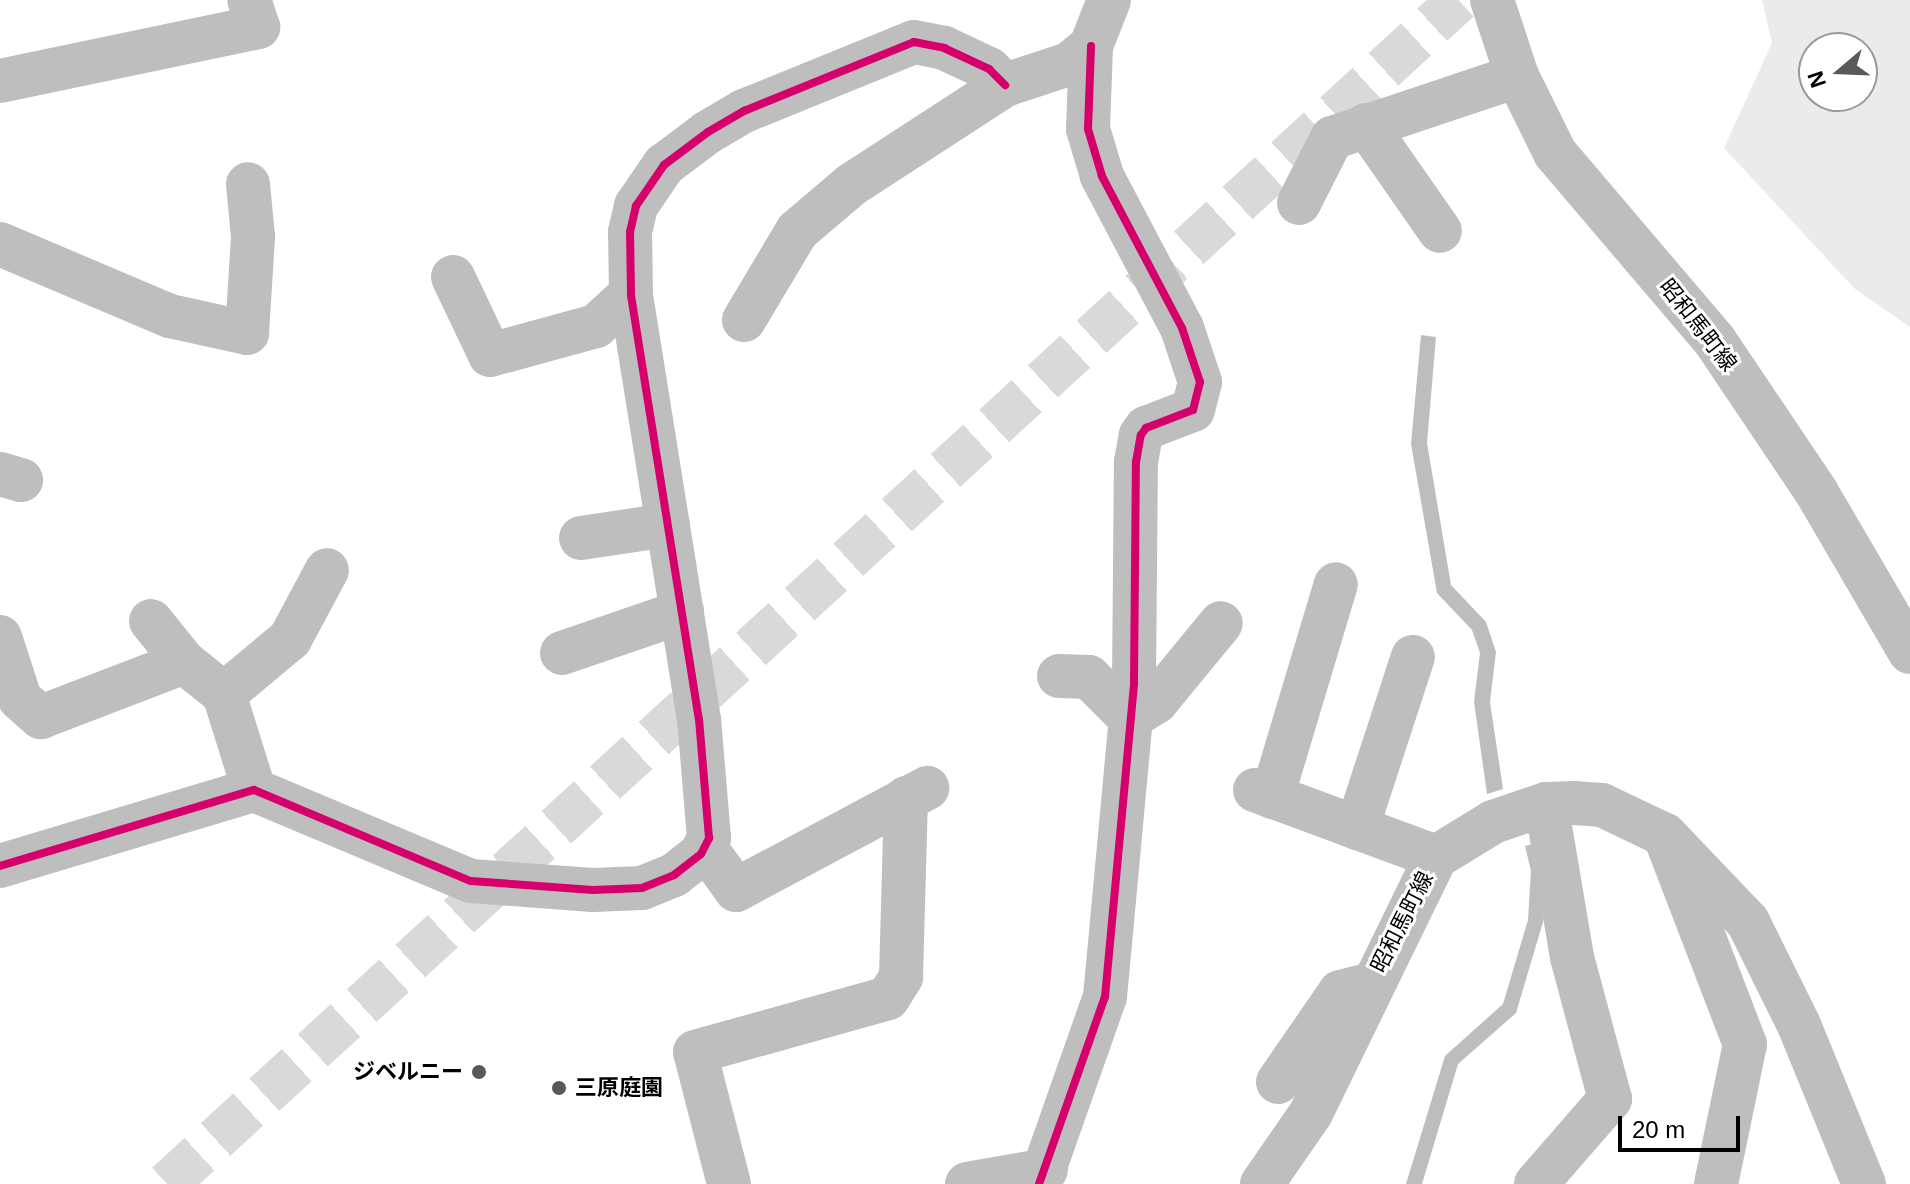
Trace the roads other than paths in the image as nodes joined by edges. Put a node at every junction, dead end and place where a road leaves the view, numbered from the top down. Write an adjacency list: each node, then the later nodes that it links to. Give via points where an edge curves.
1 (249, 0): 6 (street, via 258,27)
2 (1492, 0): 5 (street, 昭和馬町線)
3 (1110, 2): 4 (street)
4 (1091, 46): 7 (street, via 1069,64); 30 (street, via 1088,129 1102,176 1182,328 1200,382 1193,410 1146,428 1141,435)
5 (1517, 76): 8 (street); 24 (street, 昭和馬町線, via 1555,153 1715,341 1817,493)
6 (0, 81)
7 (1005, 85): 14 (street, via 989,69 944,48 914,42 744,111 664,165 636,206 630,232); 15 (street, via 851,185 797,231)
8 (1366, 125): 10 (street, via 1332,138); 11 (street)
9 (248, 184): 12 (street, via 253,237 247,333 170,316)
10 (1299, 203)
11 (1440, 231)
12 (0, 244)
13 (453, 277): 14 (street, via 490,355 596,326)
14 (631, 294): 16 (street)
15 (744, 320)
16 (668, 525): 17 (street); 20 (street)
17 (581, 538)
18 (327, 570): 29 (street, via 290,639)
19 (1336, 584): 33 (street, via 1263,793)
20 (682, 612): 25 (street); 35 (street, via 699,720 709,838)
21 (151, 621): 27 (street)
22 (1221, 623): 30 (street, via 1156,702)
23 (0, 637): 27 (street, via 20,699 41,717)
24 (1910, 652)
25 (562, 653)
26 (1413, 657): 33 (street)
27 (184, 662): 29 (street)
28 (1059, 676): 30 (street, via 1089,677)
29 (224, 694): 31 (street)
30 (1130, 718): 40 (street, via 1105,997)
31 (254, 790): 35 (street, via 471,881 545,890 642,888 674,875); 37 (street)
32 (1546, 804): 34 (street, 昭和馬町線, via 1602,805); 36 (street, 昭和馬町線, via 1468,834); 44 (street, via 1572,957 1610,1099)
33 (1357, 828): 36 (street)
34 (1665, 835): 45 (street, via 1745,1044); 46 (street, 昭和馬町線, via 1707,874 1754,933 1799,1025)
35 (705, 847): 41 (street, via 736,890 919,792 901,977 888,998 695,1052)
36 (1436, 857): 38 (street, 昭和馬町線)
37 (0, 866)
38 (1371, 984): 39 (street, via 1340,992); 43 (street, 昭和馬町線, via 1311,1113)
39 (1278, 1082)
40 (1042, 1177): 42 (street)
41 (729, 1184)
42 (967, 1184)
43 (1262, 1184)
44 (1536, 1184)
45 (1716, 1184)
46 (1864, 1184)

